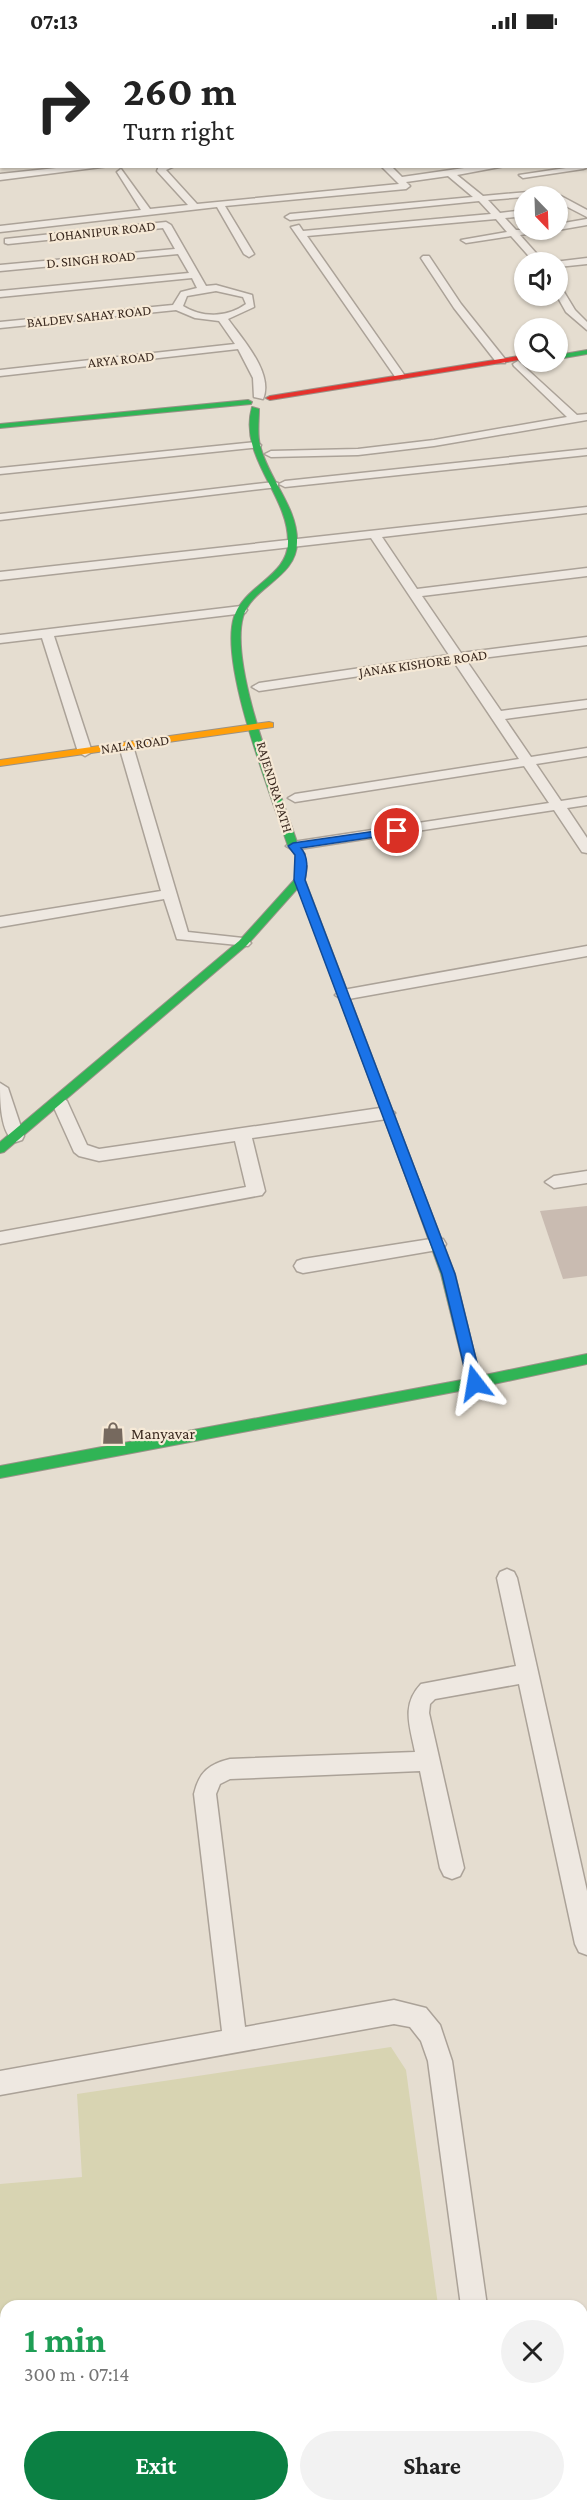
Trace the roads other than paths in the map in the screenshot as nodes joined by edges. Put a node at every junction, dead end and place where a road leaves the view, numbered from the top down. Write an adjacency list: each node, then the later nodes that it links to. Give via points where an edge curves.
1 (86, 168): 10 (street)
2 (164, 168): 20 (street, via 160,169)
3 (387, 168): 11 (street)
4 (490, 168): 8 (street)
5 (511, 168): 9 (street)
6 (572, 168): 9 (street)
7 (121, 172): 21 (street)
8 (452, 175): 11 (street); 15 (street)
9 (523, 175): 12 (street)
10 (0, 177)
11 (399, 180): 13 (street, via 406,186)
12 (538, 186)
13 (277, 197): 18 (street); 25 (street)
14 (587, 199): 17 (street)
15 (483, 200): 16 (street); 24 (street); 25 (street)
16 (514, 200)
17 (568, 200)
18 (220, 204): 20 (street); 37 (street)
19 (568, 205): 23 (street)
20 (195, 207): 21 (street)
21 (152, 212): 27 (street); 29 (street)
22 (514, 214): 24 (street)
23 (587, 214)
24 (498, 216): 30 (street); 31 (street)
25 (290, 217): 31 (street)
26 (587, 222): 28 (street)
27 (166, 225): 34 (street, LOHANIPUR ROAD); 35 (street, LOHANIPUR ROAD)
28 (568, 225)
29 (0, 229)
30 (514, 233): 32 (street)
31 (301, 234): 60 (street)
32 (465, 240)
33 (520, 240): 36 (street)
34 (0, 242)
35 (181, 251): 41 (street, D. SINGH ROAD); 42 (street, LOHANIPUR ROAD)
36 (530, 252)
37 (249, 254)
38 (426, 258): 55 (street, via 457,306)
39 (587, 261): 40 (street)
40 (568, 263)
41 (0, 268)
42 (196, 275): 43 (street, LOHANIPUR ROAD); 44 (street)
43 (203, 289): 46 (street, via 184,294 179,298); 47 (street, via 239,292 251,300 246,310)
44 (0, 294)
45 (568, 306): 49 (street)
46 (178, 308): 47 (street, via 192,315); 48 (street, BALDEV SAHAY ROAD)
47 (221, 317): 50 (street)
48 (0, 325)
49 (587, 327)
50 (242, 346): 58 (street, ARYA ROAD); 61 (street, via 260,383)
51 (587, 347): 52 (main road)
52 (568, 350)
53 (587, 352): 54 (main road)
54 (568, 355)
55 (501, 361): 56 (main road); 60 (main road)
56 (514, 361)
57 (514, 363): 61 (main road)
58 (0, 372)
59 (534, 372): 63 (street)
60 (400, 376): 61 (main road)
61 (263, 403): 64 (main road); 65 (main road); 67 (main road)
62 (587, 417): 63 (street)
63 (574, 418): 67 (street, via 358,452)
64 (0, 426)
65 (256, 445): 68 (street); 69 (main road)
66 (587, 452): 69 (street)
67 (271, 454): 69 (main road)
68 (0, 471)
69 (280, 485): 71 (street); 73 (main road)
70 (587, 510): 72 (street)
71 (0, 517)
72 (374, 534): 73 (street); 76 (street)
73 (301, 542): 75 (street); 77 (main road, via 284,566); 81 (main road, RAJENDRA PATH, via 302,560 254,610)
74 (587, 572): 76 (street)
75 (0, 576)
76 (414, 594): 82 (street)
77 (241, 610): 78 (street); 81 (main road, RAJENDRA PATH)
78 (47, 633): 79 (street); 88 (street)
79 (0, 639)
80 (587, 641): 82 (street, JANAK KISHORE ROAD)
81 (247, 656): 86 (main road, RAJENDRA PATH)
82 (459, 657): 83 (street, JANAK KISHORE ROAD); 85 (street)
83 (259, 687)
84 (587, 704): 85 (street)
85 (495, 716): 90 (street)
86 (266, 725): 87 (main road, NALA ROAD); 95 (main road, RAJENDRA PATH)
87 (126, 746): 88 (main road, NALA ROAD); 98 (street)
88 (85, 752): 91 (main road, NALA ROAD)
89 (587, 752): 90 (street)
90 (528, 761): 93 (street); 94 (street)
91 (0, 763)
92 (587, 801): 94 (street)
93 (296, 804): 95 (main road, RAJENDRA PATH)
94 (558, 806): 95 (street); 96 (street)
95 (299, 849): 97 (main road)
96 (587, 849)
97 (300, 880): 100 (main road); 102 (main road)
98 (170, 894): 99 (street); 100 (street, via 183,936)
99 (0, 922)
100 (243, 943): 104 (main road)
101 (587, 951): 102 (street)
102 (343, 995): 105 (main road)
103 (0, 1088): 107 (street)
104 (58, 1101): 106 (street, via 80,1148 91,1154); 107 (main road)
105 (387, 1113): 106 (street); 112 (main road)
106 (242, 1134): 111 (street, via 256,1191)
107 (16, 1136): 108 (main road)
108 (0, 1149)
109 (587, 1178): 110 (street)
110 (554, 1182)
111 (0, 1238)
112 (437, 1245): 113 (street); 115 (main road)
113 (303, 1266)
114 (587, 1359): 115 (main road)
115 (475, 1383): 116 (main road)
116 (0, 1472)
117 (507, 1578): 118 (street)
118 (526, 1673): 119 (street, via 429,1691 420,1700 418,1713); 121 (street)
119 (429, 1761): 120 (street); 122 (street, via 230,1769 215,1772 207,1781 205,1794)
120 (452, 1868)
121 (587, 1944)
122 (235, 2041): 123 (street); 124 (street, via 394,2012 417,2016 431,2034 440,2061)
123 (0, 2083)
124 (473, 2300)

